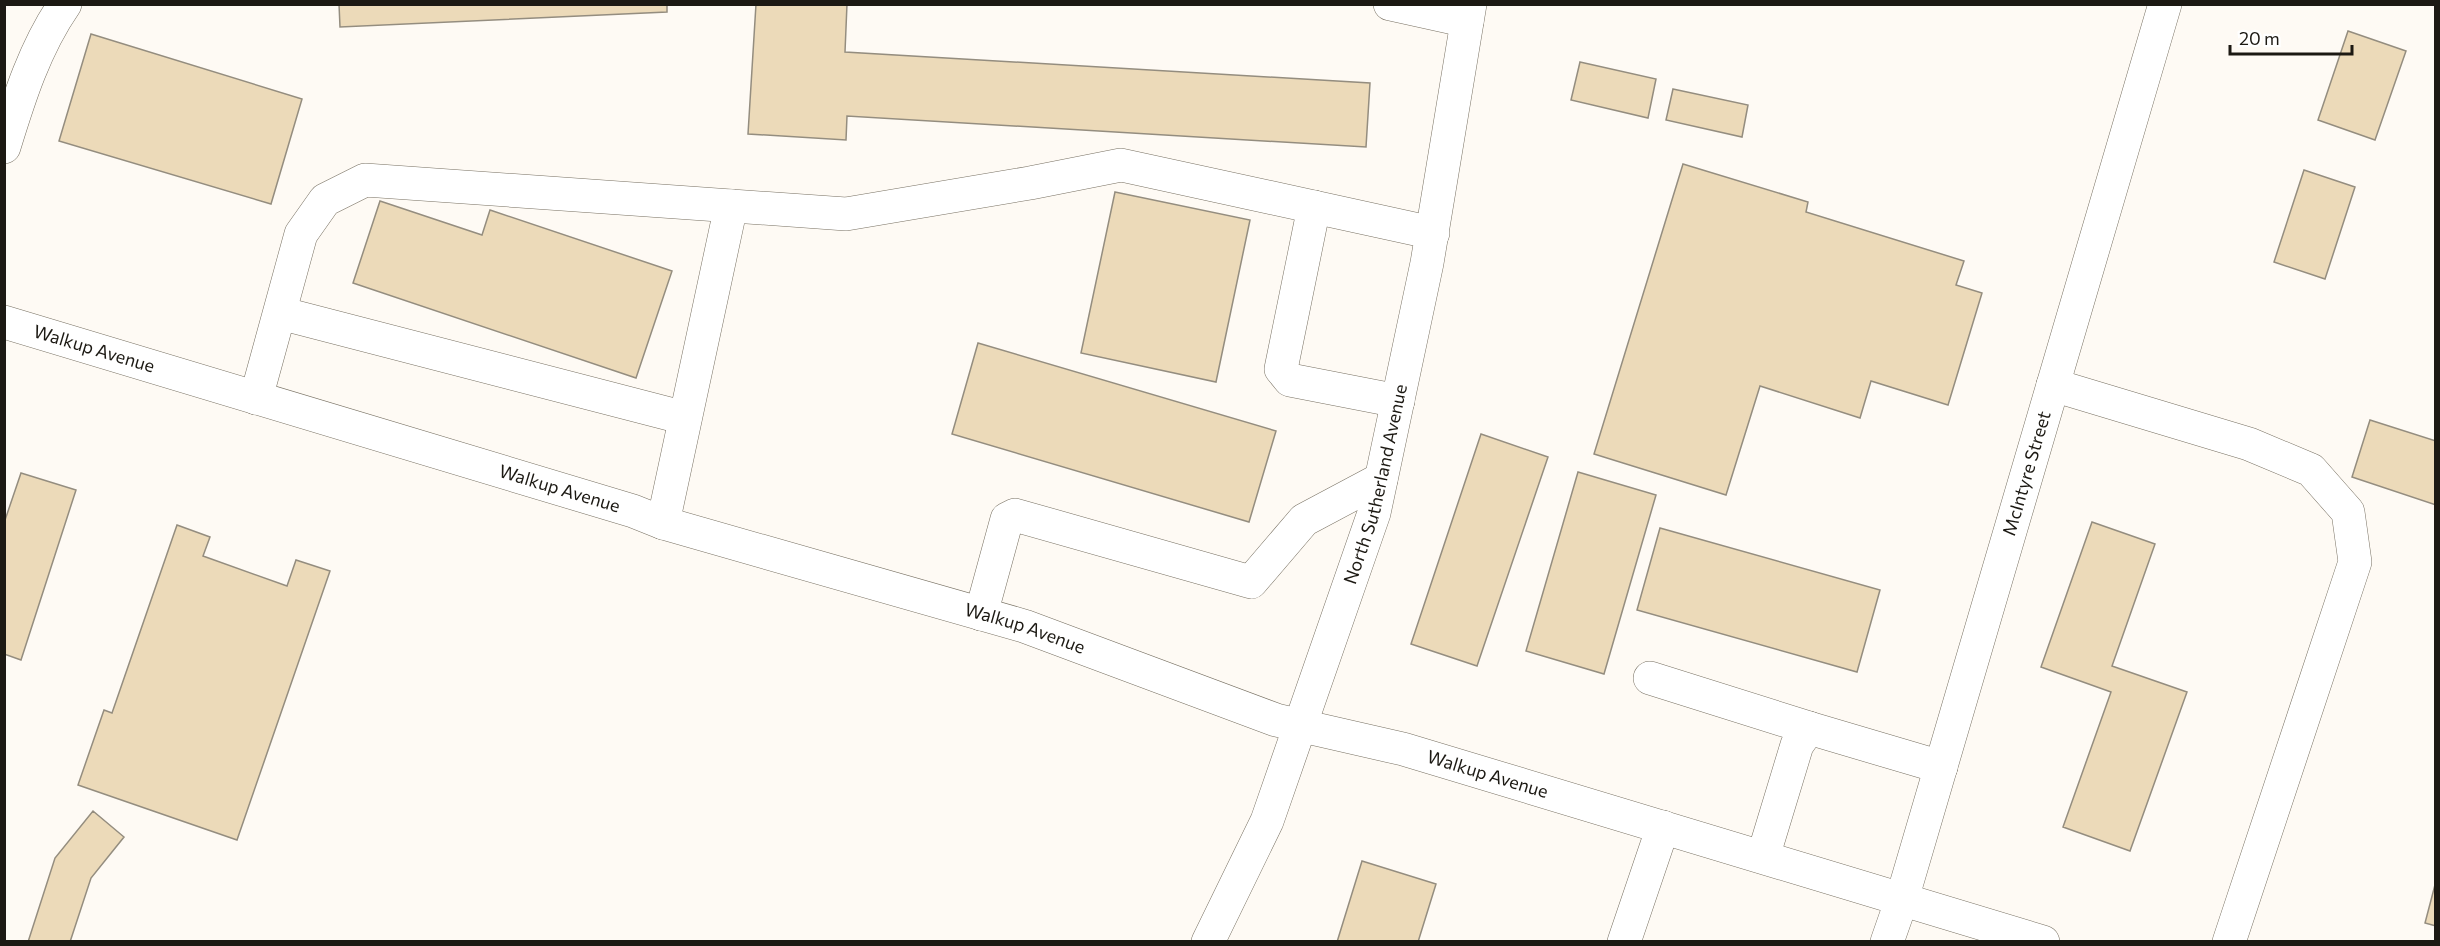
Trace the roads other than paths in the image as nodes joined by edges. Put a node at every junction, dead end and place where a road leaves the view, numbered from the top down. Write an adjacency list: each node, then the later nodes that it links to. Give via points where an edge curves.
1 (65, 4): 5 (street, via 21,94)
2 (1390, 4): 4 (street)
3 (2165, 4): 11 (street, McIntyre Street)
4 (1468, 13): 8 (street, North Sutherland Avenue)
5 (4, 147)
6 (730, 206): 7 (street, via 846,214 1121,165); 9 (street, via 365,180 325,200 301,234); 14 (street)
7 (1314, 207): 8 (street); 13 (street, via 1281,369 1290,380)
8 (1432, 233): 13 (street, North Sutherland Avenue)
9 (279, 313): 12 (street); 14 (street)
10 (4, 322): 12 (street, Walkup Avenue)
11 (2054, 385): 21 (street, McIntyre Street); 30 (street, via 2248,444 2311,470 2348,512 2355,562)
12 (256, 398): 16 (street, Walkup Avenue)
13 (1398, 401): 15 (street, North Sutherland Avenue)
14 (685, 418): 16 (street)
15 (1382, 479): 17 (street, via 1304,520 1251,582 1010,516); 19 (street, North Sutherland Avenue)
16 (663, 523): 17 (street, Walkup Avenue)
17 (981, 614): 19 (street, Walkup Avenue, via 1276,720)
18 (1650, 678): 20 (street)
19 (1302, 725): 22 (street, Walkup Avenue, via 1403,749); 26 (street, North Sutherland Avenue, via 1267,821)
20 (1809, 728): 21 (street); 23 (street, via 1797,745)
21 (1941, 767): 24 (street, McIntyre Street)
22 (1662, 827): 23 (street, Walkup Avenue); 27 (street)
23 (1763, 857): 24 (street, Walkup Avenue)
24 (1902, 899): 25 (street, Walkup Avenue); 28 (street, McIntyre Street)
25 (1982, 933): 29 (street, Walkup Avenue)
26 (1208, 942)
27 (1623, 942)
28 (1887, 942)
29 (2043, 942)
30 (2229, 942)

